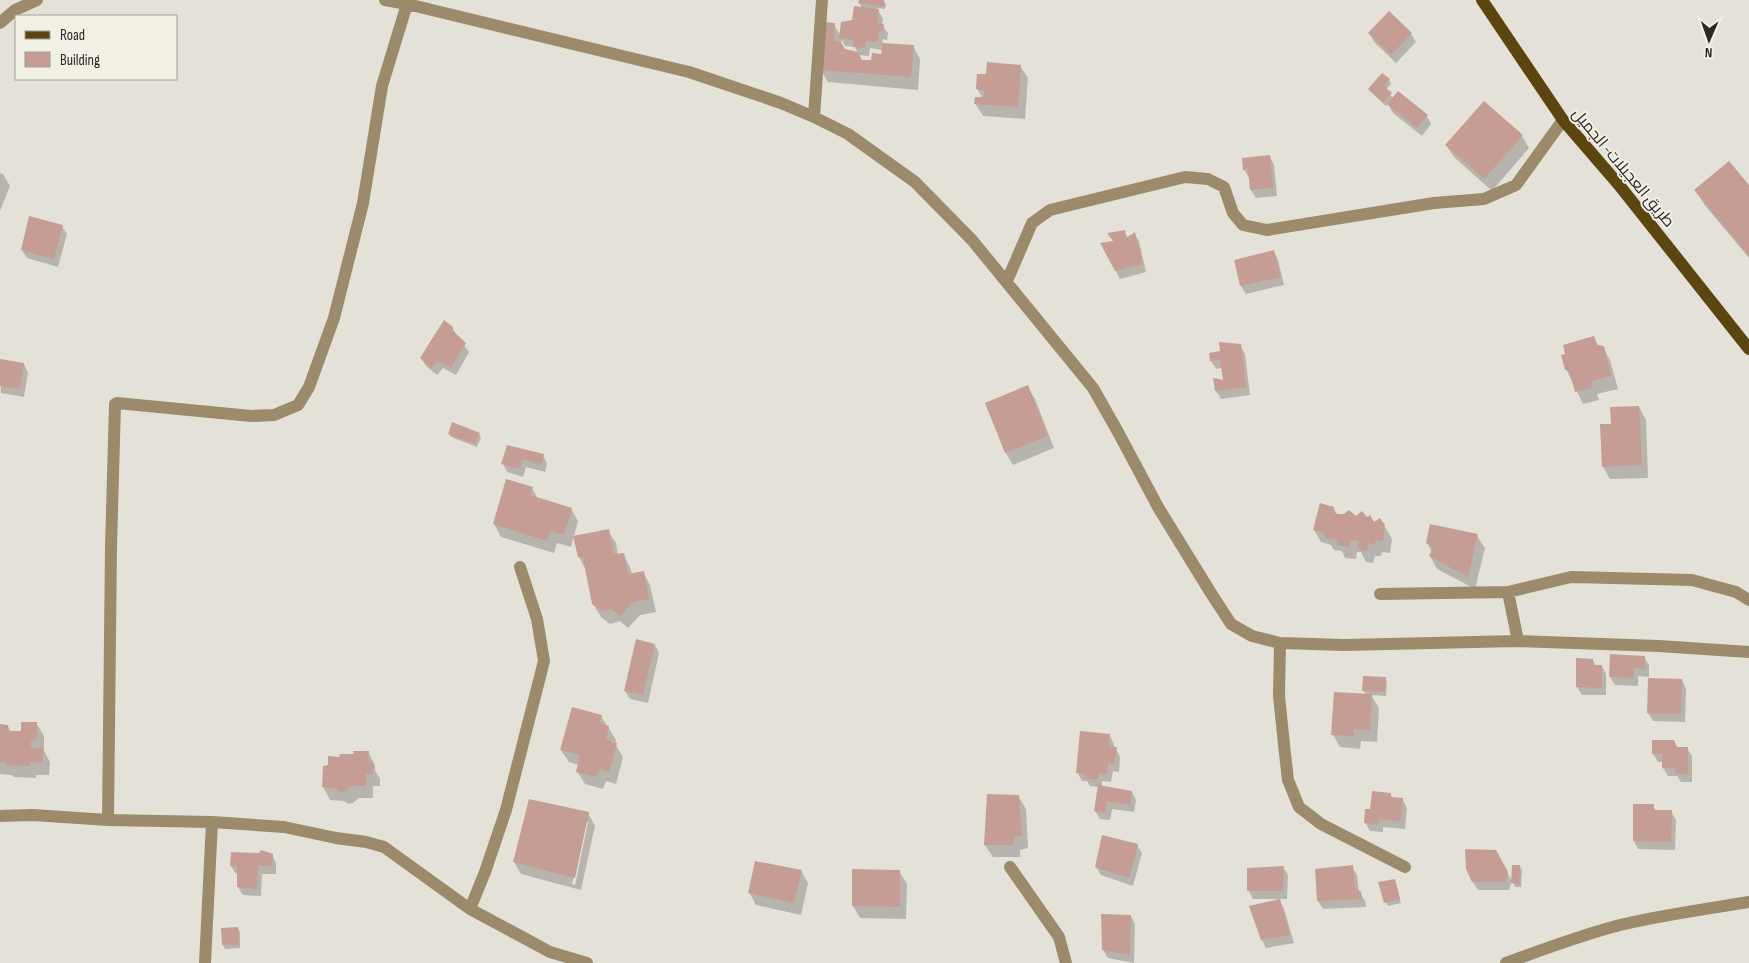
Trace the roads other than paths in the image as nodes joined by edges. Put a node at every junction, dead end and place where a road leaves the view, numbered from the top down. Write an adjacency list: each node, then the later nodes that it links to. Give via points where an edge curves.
1 (38, 0): 6 (street, via 15,10)
2 (385, 0): 5 (street)
3 (822, 0): 7 (street)
4 (1482, 0): 8 (main road, طريق العجيلات- الجميل)
5 (407, 4): 7 (street, via 690,72); 19 (street, via 382,86 363,203 334,318 309,387 298,406 274,415 251,416 115,404)
6 (0, 22)
7 (814, 117): 9 (street, via 848,134 915,182)
8 (1563, 120): 9 (street, via 1516,184 1484,199 1434,203 1267,230 1243,225 1233,213 1224,187 1208,179 1185,177 1050,210 1032,223); 10 (main road, طريق العجيلات- الجميل, via 1638,207)
9 (1007, 281): 16 (street, via 1093,388 1158,507 1231,624 1252,636)
10 (1749, 349)
11 (520, 567): 24 (street, via 537,619 544,661 506,810)
12 (1508, 592): 13 (street); 14 (street, via 1571,577 1692,580 1736,592); 15 (street)
13 (1380, 594)
14 (1749, 600)
15 (1518, 641): 16 (street, via 1345,645); 17 (street)
16 (1280, 643): 22 (street, via 1279,696 1288,780 1299,807 1321,824)
17 (1749, 652)
18 (0, 816): 19 (street)
19 (108, 820): 20 (street)
20 (212, 822): 24 (street, via 284,826 384,848); 25 (street)
21 (1010, 867): 27 (street, via 1059,937)
22 (1404, 867)
23 (1749, 902): 28 (street, via 1620,926)
24 (470, 910): 26 (street, via 550,952)
25 (205, 963)
26 (586, 963)
27 (1066, 963)
28 (1506, 963)

